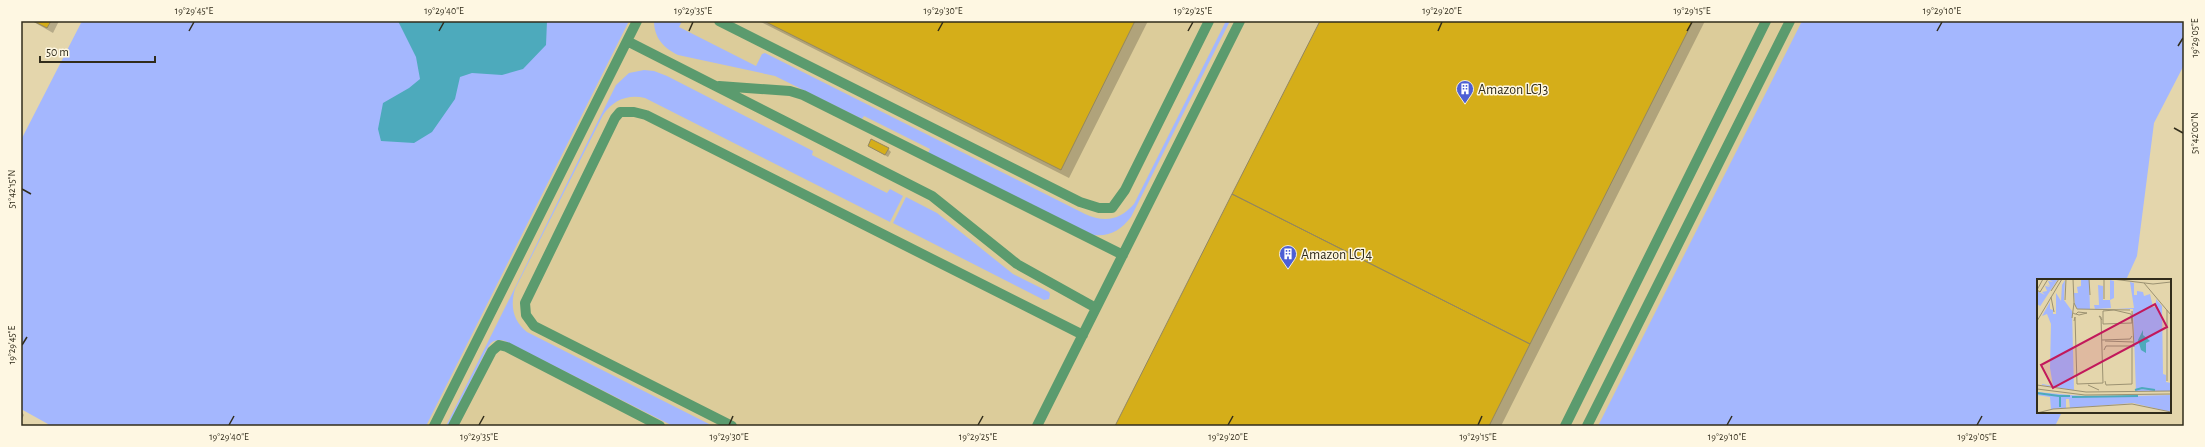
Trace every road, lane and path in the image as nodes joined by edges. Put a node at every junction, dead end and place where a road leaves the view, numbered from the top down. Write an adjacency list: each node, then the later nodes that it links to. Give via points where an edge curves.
1 (638, 21): 7 (lane)
2 (719, 21): 3 (lane, via 1080,202 1099,208 1112,208 1125,190)
3 (1209, 21)
4 (1240, 21): 9 (lane)
5 (1766, 21): 17 (lane)
6 (1790, 21): 18 (lane)
7 (627, 41): 8 (lane); 12 (lane)
8 (715, 86): 9 (lane, via 790,91 803,95); 10 (lane, via 932,196 1017,264)
9 (1123, 255): 10 (lane)
10 (1096, 308): 11 (lane)
11 (1082, 335): 15 (lane, via 646,115 620,112 524,303 526,315 534,326); 16 (lane)
12 (434, 426)
13 (453, 426): 14 (lane, via 492,351 499,346 507,347)
14 (660, 426)
15 (732, 426)
16 (1037, 426)
17 (1565, 426)
18 (1587, 426)

